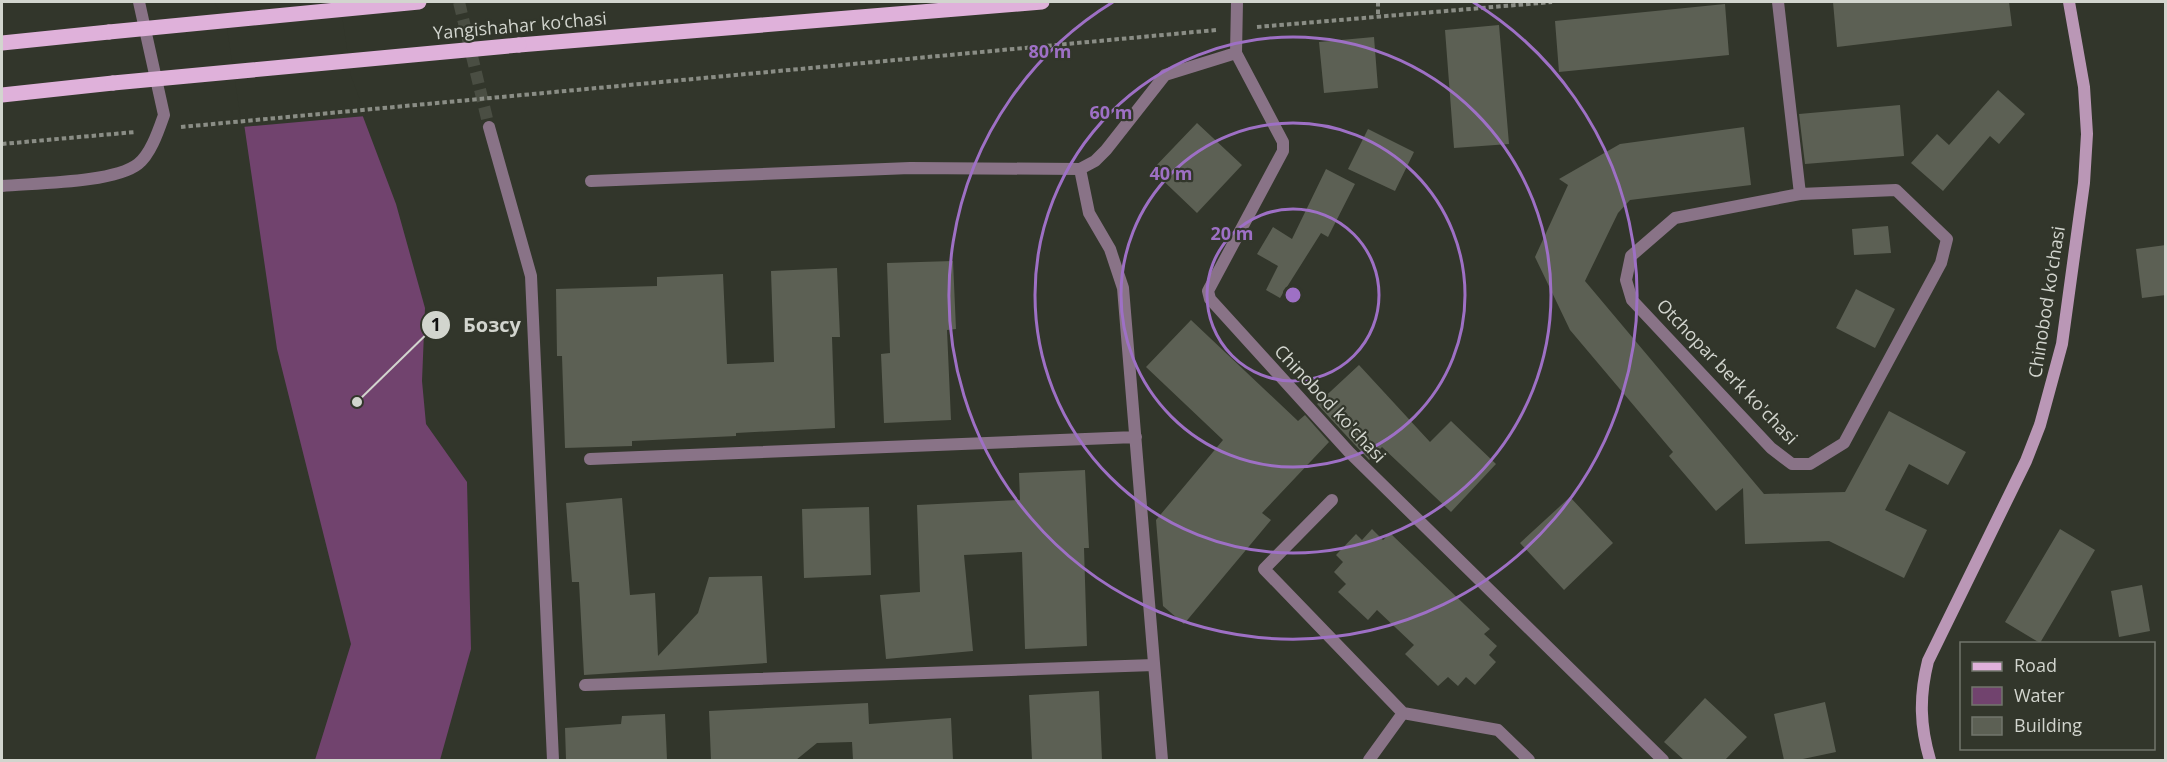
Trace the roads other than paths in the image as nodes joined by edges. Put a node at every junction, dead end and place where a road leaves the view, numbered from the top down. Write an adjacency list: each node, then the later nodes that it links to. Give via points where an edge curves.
1 (139, 2): 13 (street, via 164,115 139,163 116,175)
2 (419, 2): 7 (main road, Yangishahar ko‘chasi, bridge)
3 (1042, 2): 9 (main road, Yangishahar ko‘chasi, bridge, via 519,45)
4 (1237, 2): 8 (street)
5 (1778, 2): 14 (street)
6 (2069, 2): 26 (street, Chinobod ko'chasi, via 2084,87 2087,134 2083,194 2062,344 2026,461 1928,661 1920,716)
7 (2, 43)
8 (1236, 53): 11 (street, via 1165,75 1106,150); 25 (street, Chinobod ko'chasi, via 1283,142 1283,151 1208,291 1210,299 1348,452)
9 (2, 95)
10 (489, 127): 21 (street, via 531,276)
11 (1080, 169): 12 (street, via 910,168); 15 (street, via 1089,213 1110,249 1123,288)
12 (591, 181)
13 (2, 186)
14 (1800, 194): 14 (street, Otchopar berk ko'chasi, via 1896,190 1947,240 1941,263 1844,443 1810,464 1792,464 1771,447 1632,300 1626,280 1631,256 1675,218)
15 (1136, 437): 16 (street); 18 (street)
16 (590, 459)
17 (1332, 500): 20 (street, via 1264,569)
18 (1154, 664): 19 (street); 22 (street)
19 (585, 685)
20 (1403, 713): 23 (street); 24 (street, via 1498,730)
21 (553, 760)
22 (1162, 760)
23 (1369, 760)
24 (1529, 760)
25 (1663, 760)
26 (1930, 760)

